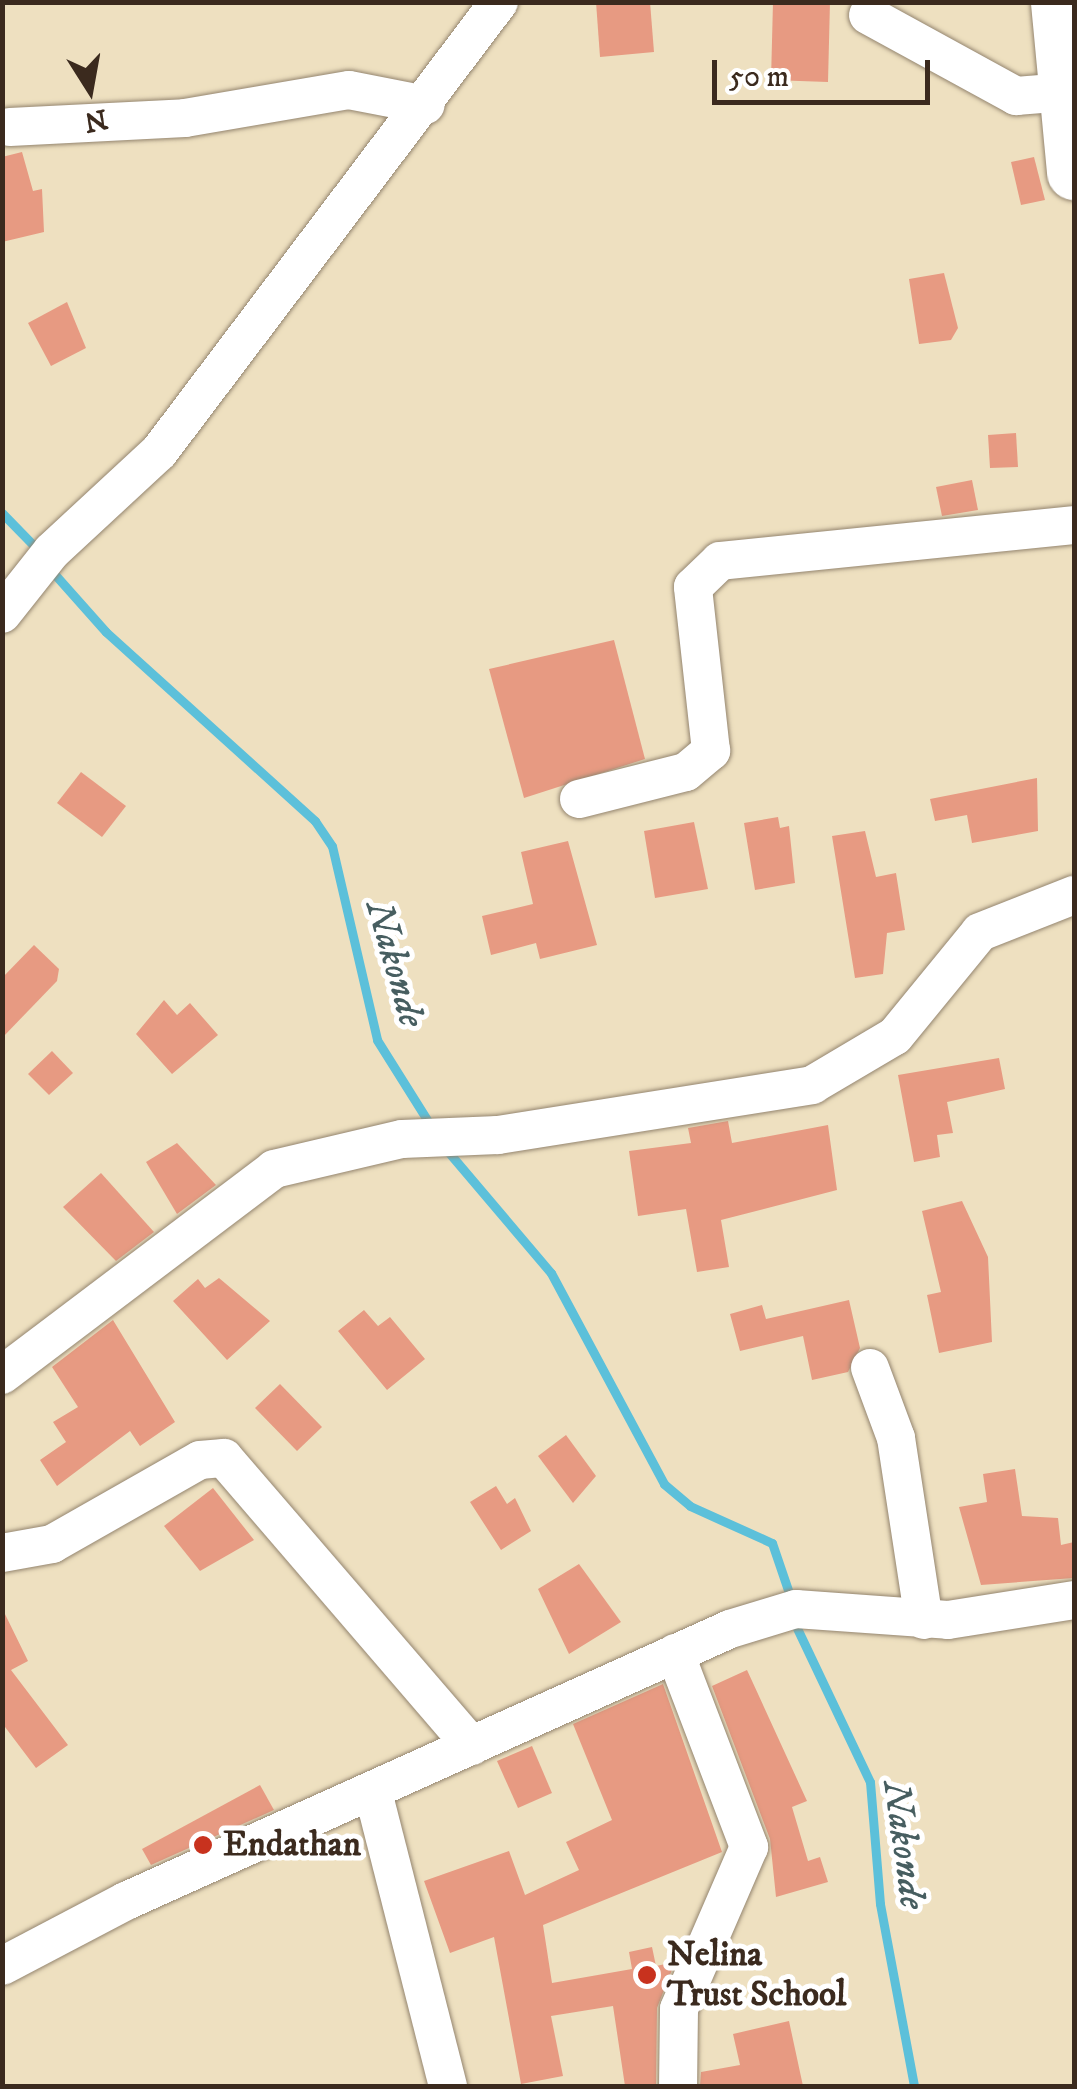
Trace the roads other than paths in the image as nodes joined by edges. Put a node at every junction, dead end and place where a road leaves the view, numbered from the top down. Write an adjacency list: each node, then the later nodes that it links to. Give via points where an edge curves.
1 (499, 2): 5 (street)
2 (1058, 2): 4 (highway)
3 (868, 16): 4 (street, via 1016,96)
4 (1066, 92): 7 (highway)
5 (426, 105): 6 (street, via 349,90 185,118); 9 (street, via 159,452 52,551)
6 (10, 127)
7 (1073, 157)
8 (1074, 525): 10 (street, via 720,561 694,587 711,750 686,772)
9 (2, 614)
10 (579, 799)
11 (1074, 895): 13 (street, via 980,932 896,1036 812,1085 498,1135 402,1139 274,1169)
12 (870, 1368): 16 (street, via 896,1438)
13 (2, 1375)
14 (10, 1561): 18 (street, via 200,1460 224,1458)
15 (1074, 1600): 16 (street)
16 (924, 1620): 17 (street, via 796,1609)
17 (675, 1653): 18 (street); 22 (street, via 750,1847 679,2009)
18 (472, 1746): 19 (street)
19 (373, 1792): 20 (street); 21 (street)
20 (2, 1966)
21 (448, 2086)
22 (678, 2086)

